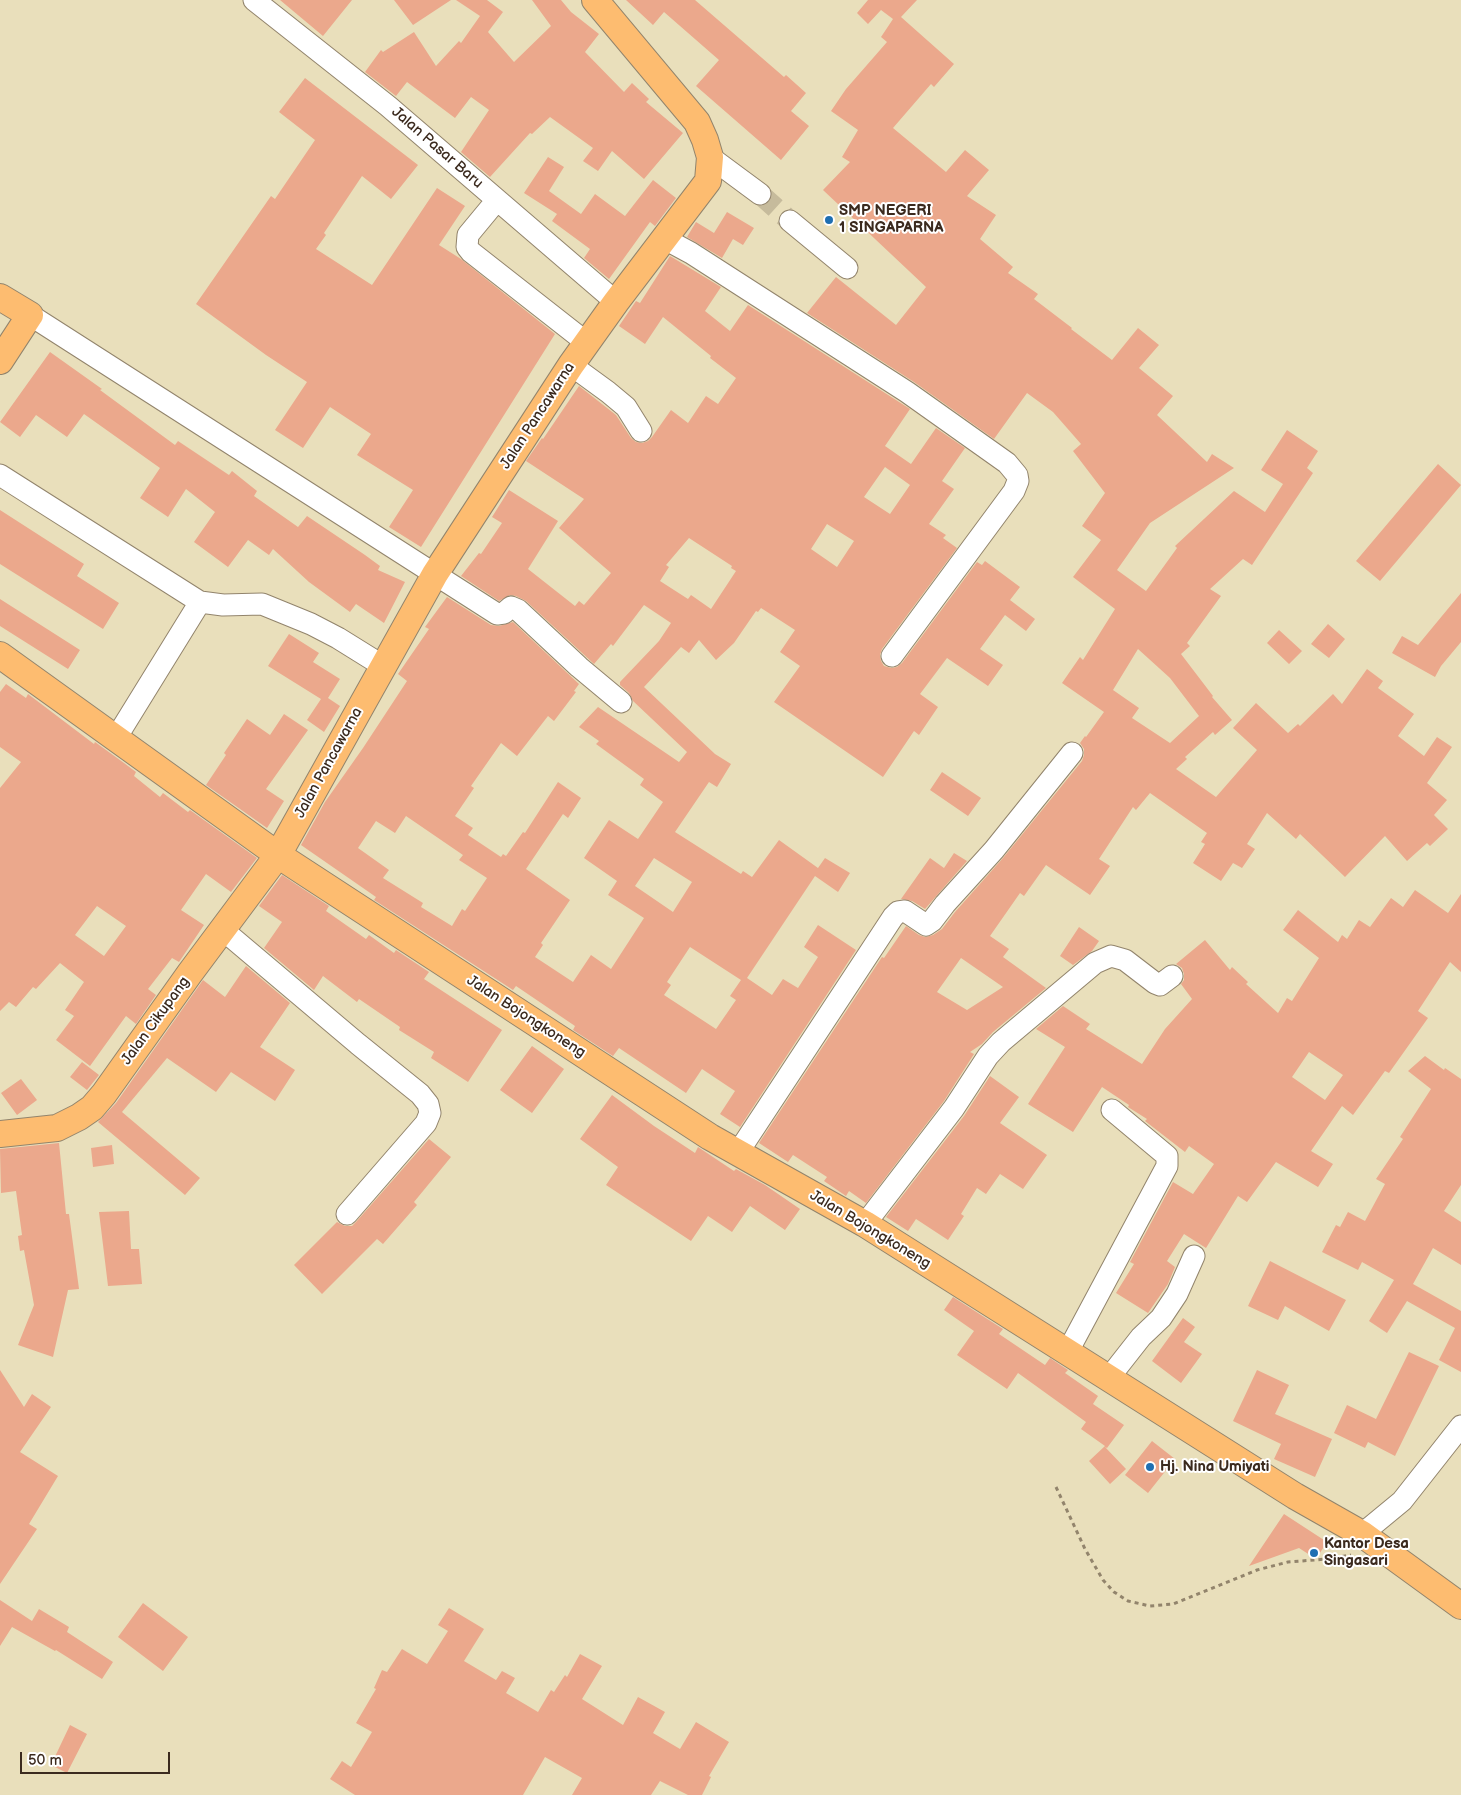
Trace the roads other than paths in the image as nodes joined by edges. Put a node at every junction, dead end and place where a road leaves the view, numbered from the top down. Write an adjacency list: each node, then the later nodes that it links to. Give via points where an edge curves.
1 (254, 0): 5 (street, Jalan Pasar Baru, via 388,106)
2 (595, 0): 3 (main road, Jalan Pancawarna, via 697,122)
3 (710, 158): 4 (street); 7 (main road, Jalan Pancawarna, via 708,181)
4 (760, 194)
5 (497, 200): 10 (street, Jalan Pasar Baru); 12 (street, via 468,235 467,247)
6 (790, 221): 8 (street)
7 (664, 239): 10 (main road, Jalan Pancawarna); 20 (street, via 907,392 1007,463 1017,475 1014,490)
8 (847, 268)
9 (0, 297): 11 (main road)
10 (616, 302): 12 (main road, Jalan Pancawarna)
11 (30, 315): 13 (main road); 17 (street)
12 (587, 343): 14 (main road, Jalan Pancawarna)
13 (0, 361)
14 (571, 365): 15 (street, via 626,407); 17 (main road, Jalan Pancawarna)
15 (641, 431)
16 (0, 475): 18 (street)
17 (435, 574): 21 (main road, Jalan Pancawarna); 22 (street, via 497,614 511,607 518,610)
18 (200, 602): 21 (street, via 262,604 338,638); 23 (street)
19 (0, 655): 23 (main road, Jalan Bojongkoneng)
20 (892, 656)
21 (383, 666): 25 (main road, Jalan Pancawarna)
22 (620, 702)
23 (116, 738): 25 (main road, Jalan Bojongkoneng)
24 (1072, 753): 30 (street, via 932,921 926,925 905,911 893,917)
25 (278, 855): 26 (main road, Jalan Cikupang); 30 (main road, Jalan Bojongkoneng)
26 (223, 930): 29 (main road, Jalan Cikupang, via 92,1108 57,1128); 31 (street, via 428,1104 430,1113 426,1123)
27 (1172, 976): 32 (street, via 1160,985 1125,960 1111,956 1096,962 988,1056 954,1108)
28 (1112, 1110): 34 (street, via 1167,1156 1167,1166)
29 (0, 1134)
30 (738, 1154): 32 (main road, Jalan Bojongkoneng)
31 (347, 1214)
32 (865, 1224): 34 (main road, Jalan Bojongkoneng)
33 (1194, 1256): 35 (street, via 1177,1294 1161,1318 1141,1337)
34 (1067, 1353): 35 (main road, Jalan Bojongkoneng)
35 (1108, 1379): 37 (main road, Jalan Bojongkoneng)
36 (1461, 1426): 37 (street)
37 (1371, 1540): 38 (main road, Jalan Bojongkoneng)
38 (1461, 1606)

